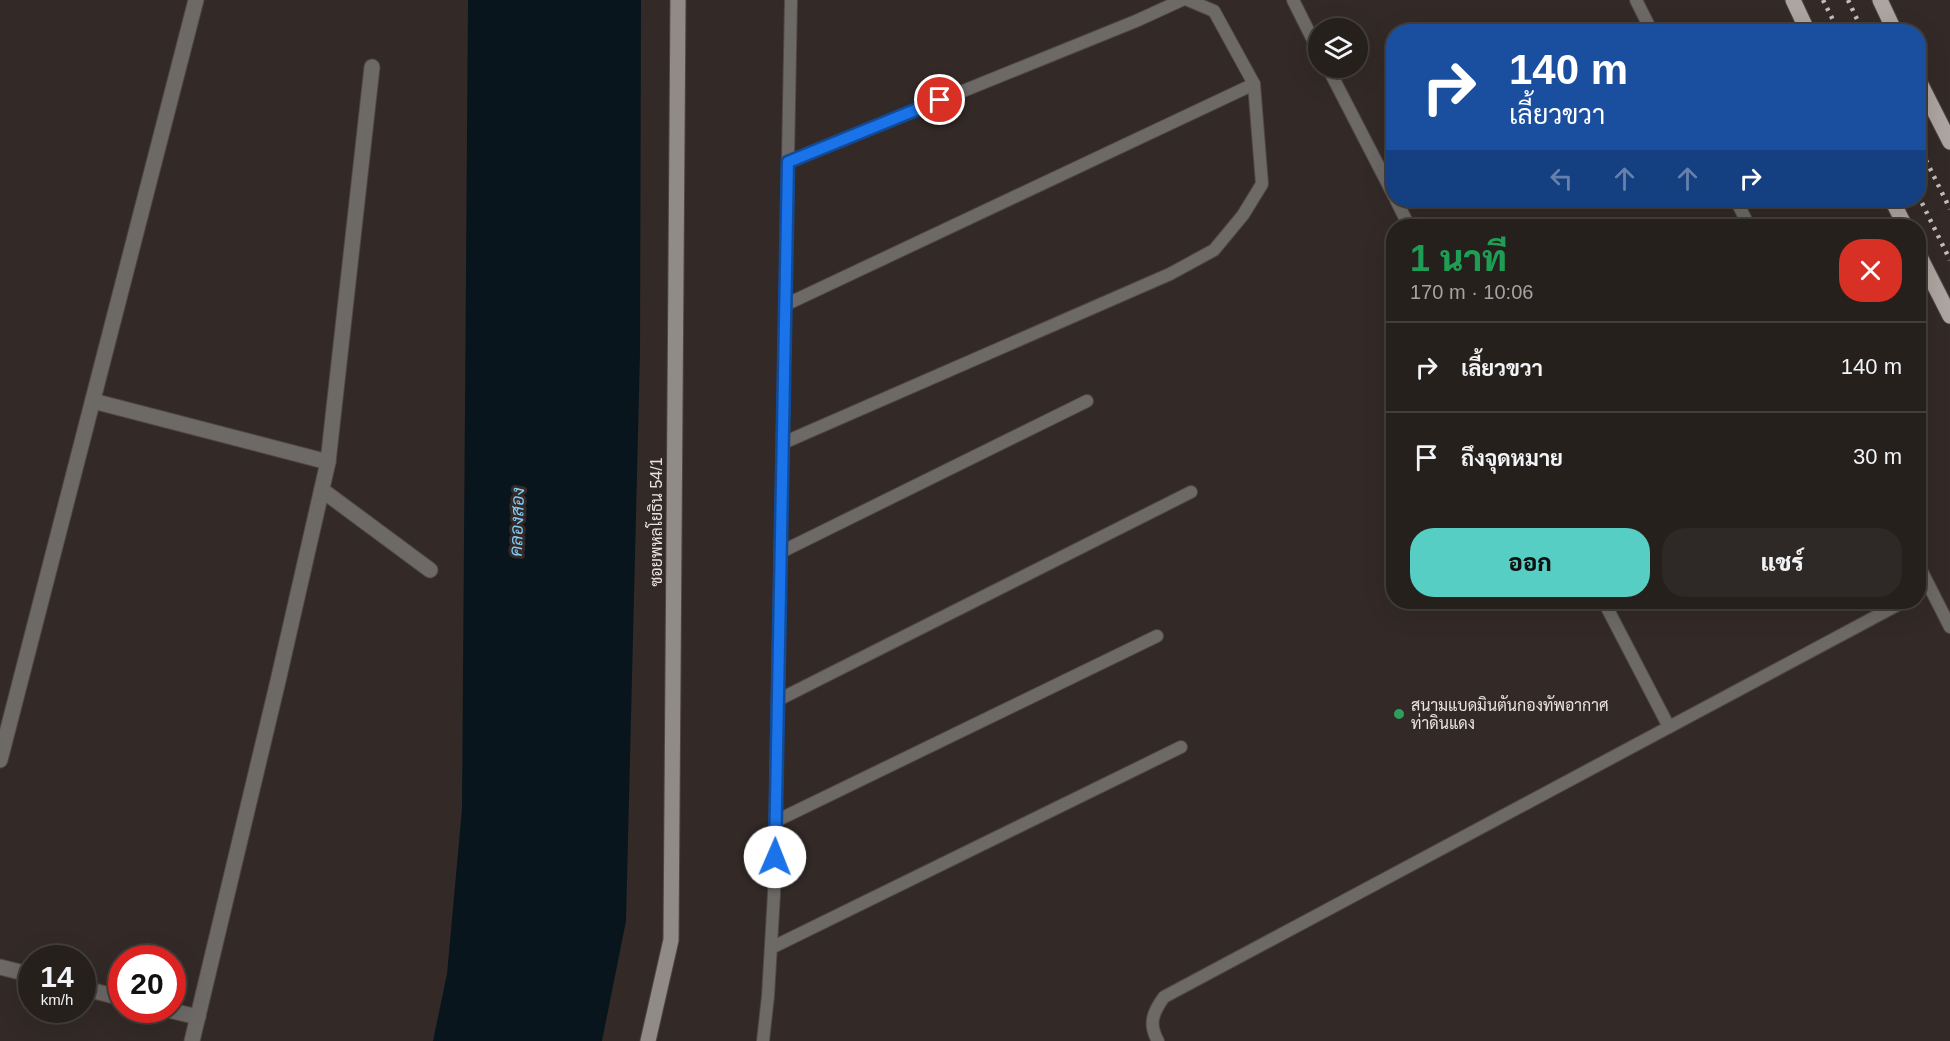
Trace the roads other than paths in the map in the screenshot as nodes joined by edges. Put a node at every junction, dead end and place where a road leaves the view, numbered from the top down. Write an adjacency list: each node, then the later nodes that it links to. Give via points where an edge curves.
1 (196, 0): 24 (street)
2 (678, 0): 50 (street, ซอยพหลโยธิน 54/1, via 671,940)
3 (790, 0): 19 (lane)
4 (1182, 0): 19 (lane)
5 (1188, 0): 16 (lane, via 1214,11)
6 (1293, 0): 13 (lane)
7 (1636, 0): 10 (lane)
8 (1793, 0): 11 (main road)
9 (1880, 0): 12 (main road)
10 (1648, 24)
11 (1804, 24)
12 (1891, 24)
13 (1308, 30)
14 (372, 68): 27 (street)
15 (1333, 78): 20 (lane)
16 (1254, 84): 22 (lane); 26 (lane, via 1262,184 1214,250 1170,274)
17 (1926, 95): 18 (main road)
18 (1950, 142)
19 (788, 162): 22 (lane)
20 (1386, 180)
21 (1926, 269): 23 (main road)
22 (785, 305): 26 (lane)
23 (1950, 316)
24 (93, 401): 27 (street); 42 (street)
25 (1087, 401): 30 (lane)
26 (783, 442): 30 (lane)
27 (328, 462): 28 (street)
28 (322, 490): 31 (street); 48 (street)
29 (1191, 492): 39 (lane)
30 (781, 552): 39 (lane)
31 (430, 570)
32 (1926, 579): 33 (lane)
33 (1930, 587): 34 (lane); 37 (lane)
34 (1926, 589)
35 (1608, 609): 40 (lane)
36 (1890, 609): 40 (lane)
37 (1950, 627)
38 (1157, 636): 43 (lane)
39 (778, 700): 43 (lane)
40 (1669, 727): 52 (lane, via 1164,997 1154,1011 1152,1030)
41 (1181, 747): 44 (lane)
42 (0, 760)
43 (776, 821): 44 (lane)
44 (771, 948): 51 (lane)
45 (0, 967): 46 (street)
46 (18, 972)
47 (186, 1014): 48 (street)
48 (198, 1017): 49 (street)
49 (192, 1041)
50 (648, 1041)
51 (763, 1041)
52 (1158, 1041)

